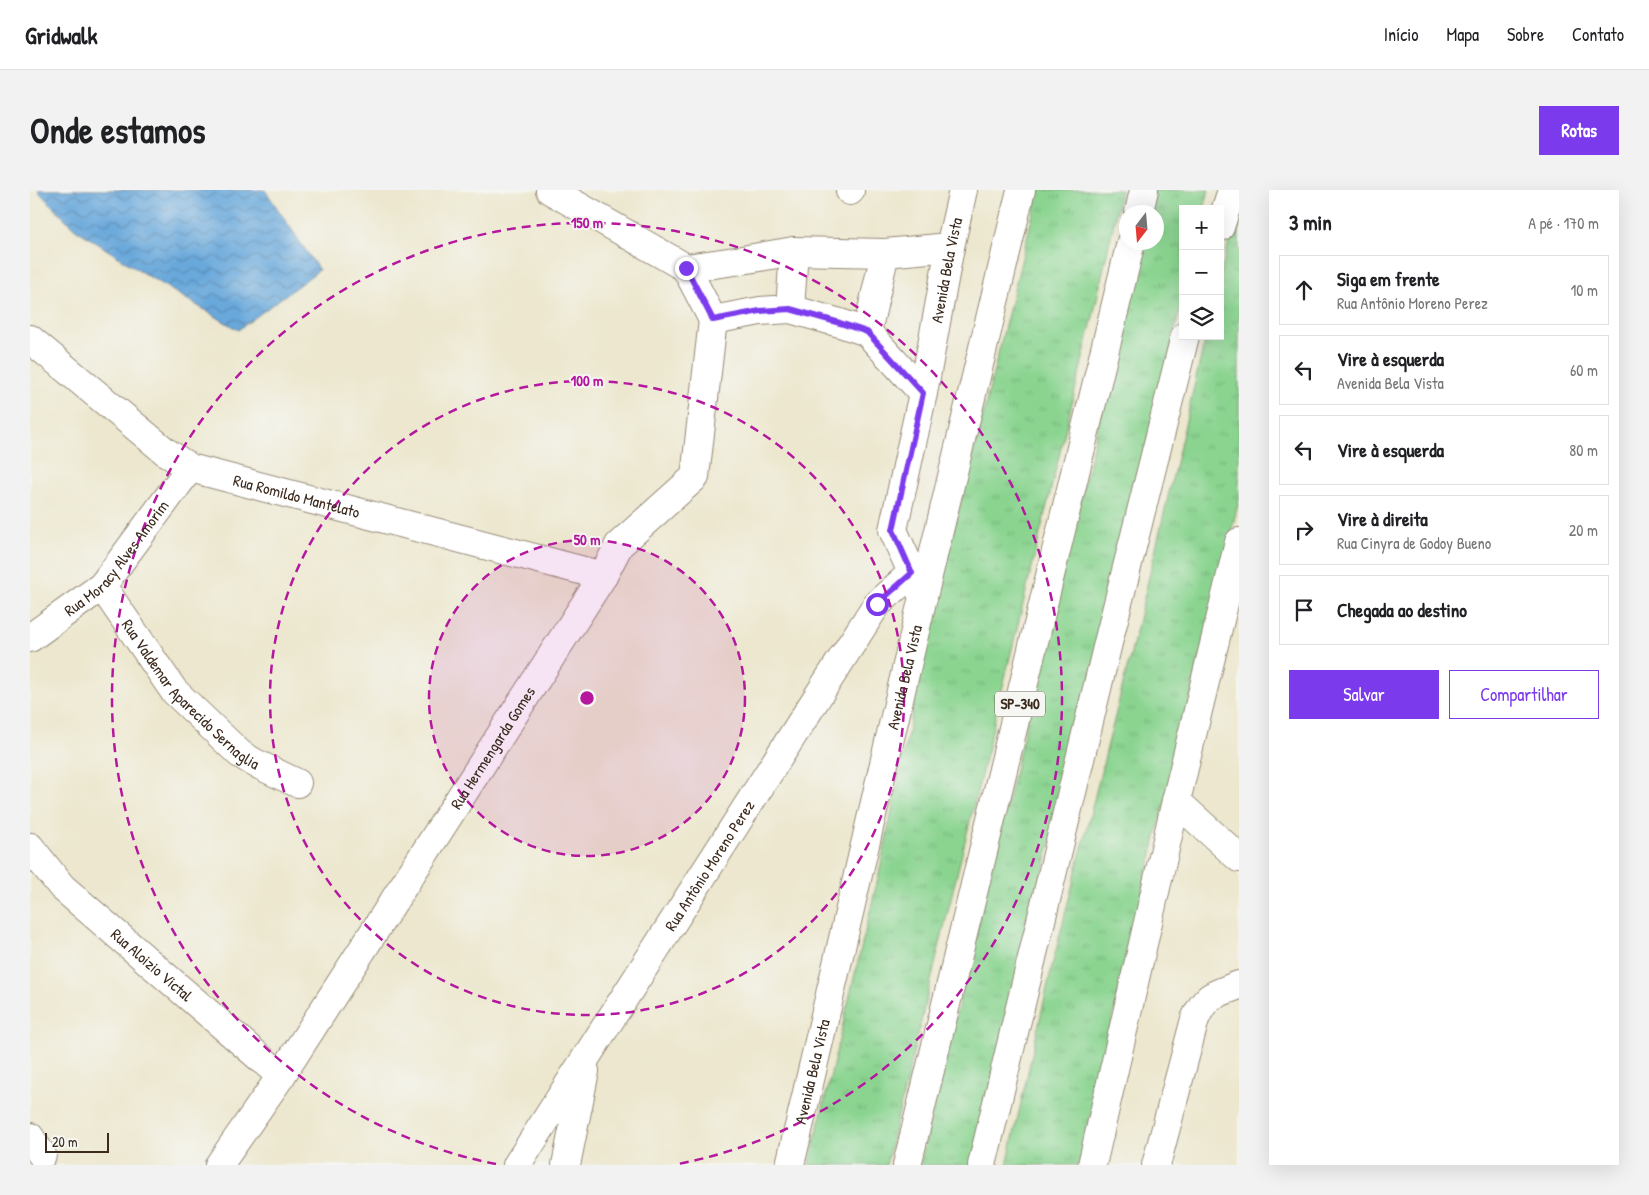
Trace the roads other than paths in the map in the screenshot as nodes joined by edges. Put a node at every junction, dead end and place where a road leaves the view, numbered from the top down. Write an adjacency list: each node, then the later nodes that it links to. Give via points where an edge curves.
1 (550, 190): 17 (main road)
2 (963, 190): 12 (main road, Avenida Bela Vista)
3 (1021, 190): 28 (main road)
4 (1136, 190): 8 (main road)
5 (1144, 190): 9 (main road)
6 (1220, 190): 10 (main road)
7 (1232, 190): 11 (main road)
8 (1133, 205)
9 (1141, 205)
10 (1217, 205)
11 (1224, 215)
12 (950, 246): 16 (main road); 24 (main road, Avenida Bela Vista)
13 (1126, 250): 19 (main road)
14 (1129, 250): 19 (main road, SP-340)
15 (794, 251): 16 (main road); 17 (main road); 18 (main road)
16 (885, 252): 21 (main road)
17 (686, 268): 20 (main road)
18 (790, 309): 20 (main road); 21 (main road)
19 (1114, 315): 43 (main road, SP-340)
20 (713, 320): 27 (main road, Rua Hermengarda Gomes, via 695,477 619,545)
21 (867, 332): 24 (main road)
22 (30, 339): 25 (main road, Rua Romildo Mantelato, via 166,452)
23 (1184, 340): 38 (main road)
24 (923, 393): 28 (main road, Avenida Bela Vista, via 893,530)
25 (190, 468): 27 (main road, Rua Romildo Mantelato); 29 (main road, Rua Moracy Alves Amorim)
26 (1239, 542): 32 (main road)
27 (603, 576): 37 (main road, Rua Hermengarda Gomes)
28 (917, 585): 36 (main road, Rua Antônio Moreno Perez, via 877,604); 42 (main road, Avenida Bela Vista)
29 (102, 586): 30 (main road, Rua Moracy Alves Amorim); 31 (main road, Rua Valdemar Aparecido Sernaglia, via 174,691 240,754)
30 (30, 638)
31 (297, 783)
32 (1176, 802): 34 (main road); 46 (main road)
33 (30, 847): 37 (main road, Rua Aloizio Victal, via 62,887)
34 (1239, 858)
35 (1239, 986): 47 (main road, via 1208,998 1201,1006)
36 (588, 1056): 40 (main road, Rua Antônio Moreno Perez); 41 (main road)
37 (281, 1076): 39 (main road, Rua Hermengarda Gomes)
38 (1002, 1082): 44 (main road); 45 (main road)
39 (219, 1165)
40 (517, 1165)
41 (566, 1165)
42 (790, 1165)
43 (907, 1165)
44 (982, 1165)
45 (989, 1165)
46 (1092, 1165)
47 (1156, 1165)

